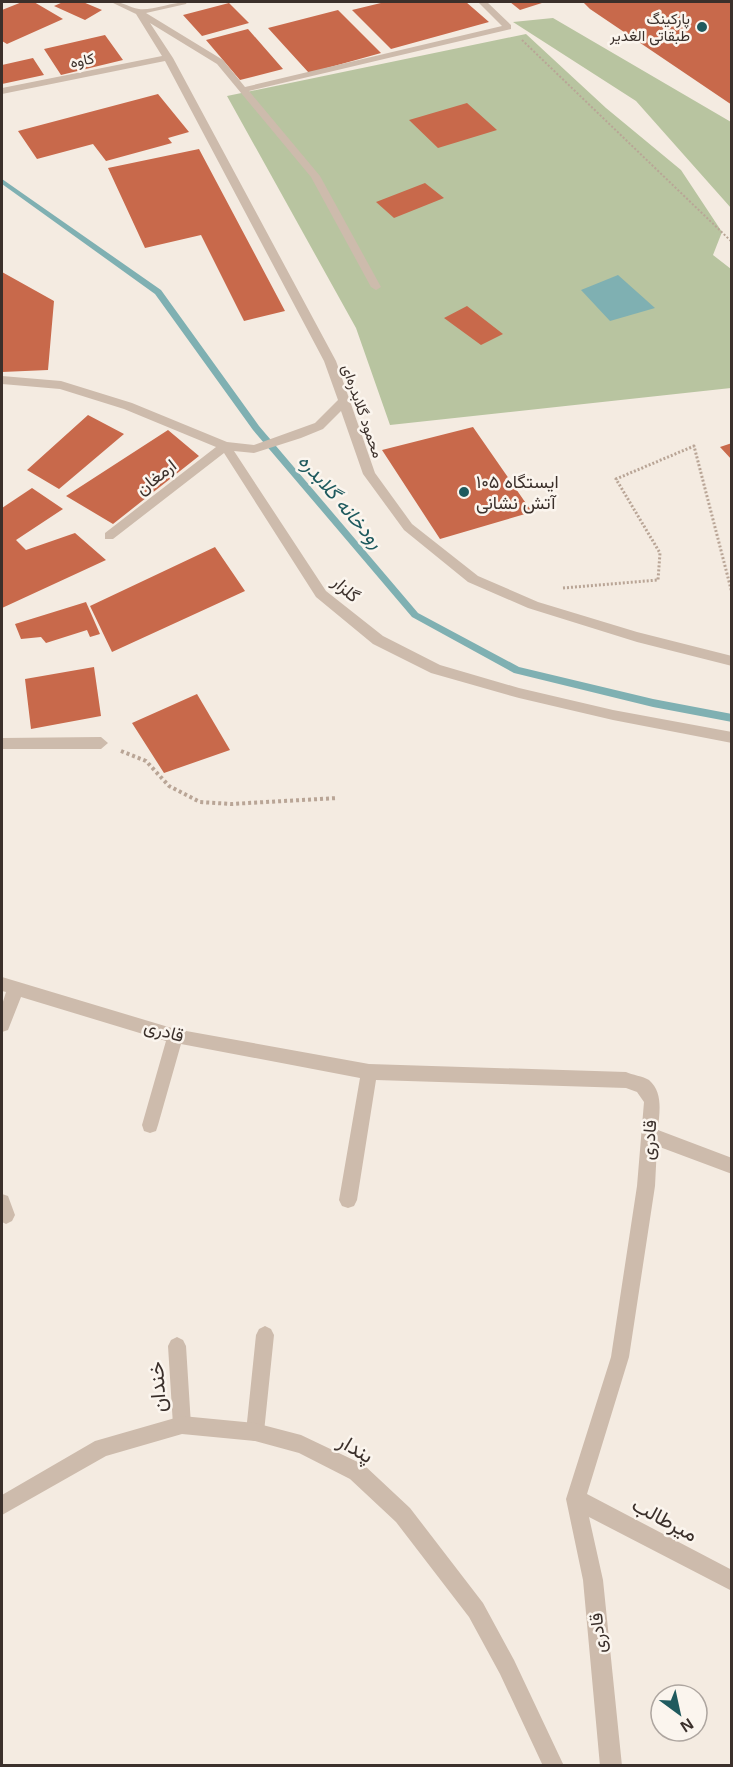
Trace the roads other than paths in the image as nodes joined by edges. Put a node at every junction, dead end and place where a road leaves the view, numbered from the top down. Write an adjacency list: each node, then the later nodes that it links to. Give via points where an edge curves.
1 (114, 2): 4 (street)
2 (183, 2): 4 (street)
3 (482, 2): 6 (street, via 508,27)
4 (139, 12): 5 (street, محمود گلابدره‌ای); 6 (street, via 220,62)
5 (168, 58): 7 (street, کاوه); 10 (street, محمود گلابدره‌ای, via 330,361)
6 (243, 90): 8 (street, via 315,176)
7 (2, 91)
8 (376, 287)
9 (2, 380): 11 (street, via 61,385 128,406)
10 (343, 402): 11 (street, via 319,426 297,435 254,449); 13 (street, محمود گلابدره‌ای, via 369,474 383,496 408,527 472,579 543,608)
11 (225, 446): 12 (street, ارمغان); 14 (street, گلزار, via 321,594 378,640 436,669 519,693)
12 (109, 536)
13 (732, 661)
14 (732, 738)
15 (101, 742): 16 (street)
16 (2, 744)
17 (9, 986): 18 (street); 19 (street, قادری)
18 (2, 1025)
19 (175, 1036): 20 (street, قادری); 21 (street)
20 (369, 1072): 22 (street, قادری, via 626,1080 643,1086 651,1101); 24 (street)
21 (150, 1125)
22 (650, 1134): 23 (street); 29 (street, قادری, via 620,1357)
23 (732, 1166)
24 (348, 1200)
25 (265, 1335): 28 (street)
26 (177, 1346): 27 (street, خندان)
27 (182, 1425): 28 (street, پندار); 30 (street, پندار, via 102,1448)
28 (255, 1432): 32 (street, پندار, via 301,1444 357,1472 403,1515 476,1610)
29 (576, 1499): 31 (street, میرطالب); 33 (street, قادری, via 593,1580)
30 (2, 1506)
31 (732, 1581)
32 (554, 1766)
33 (611, 1766)

